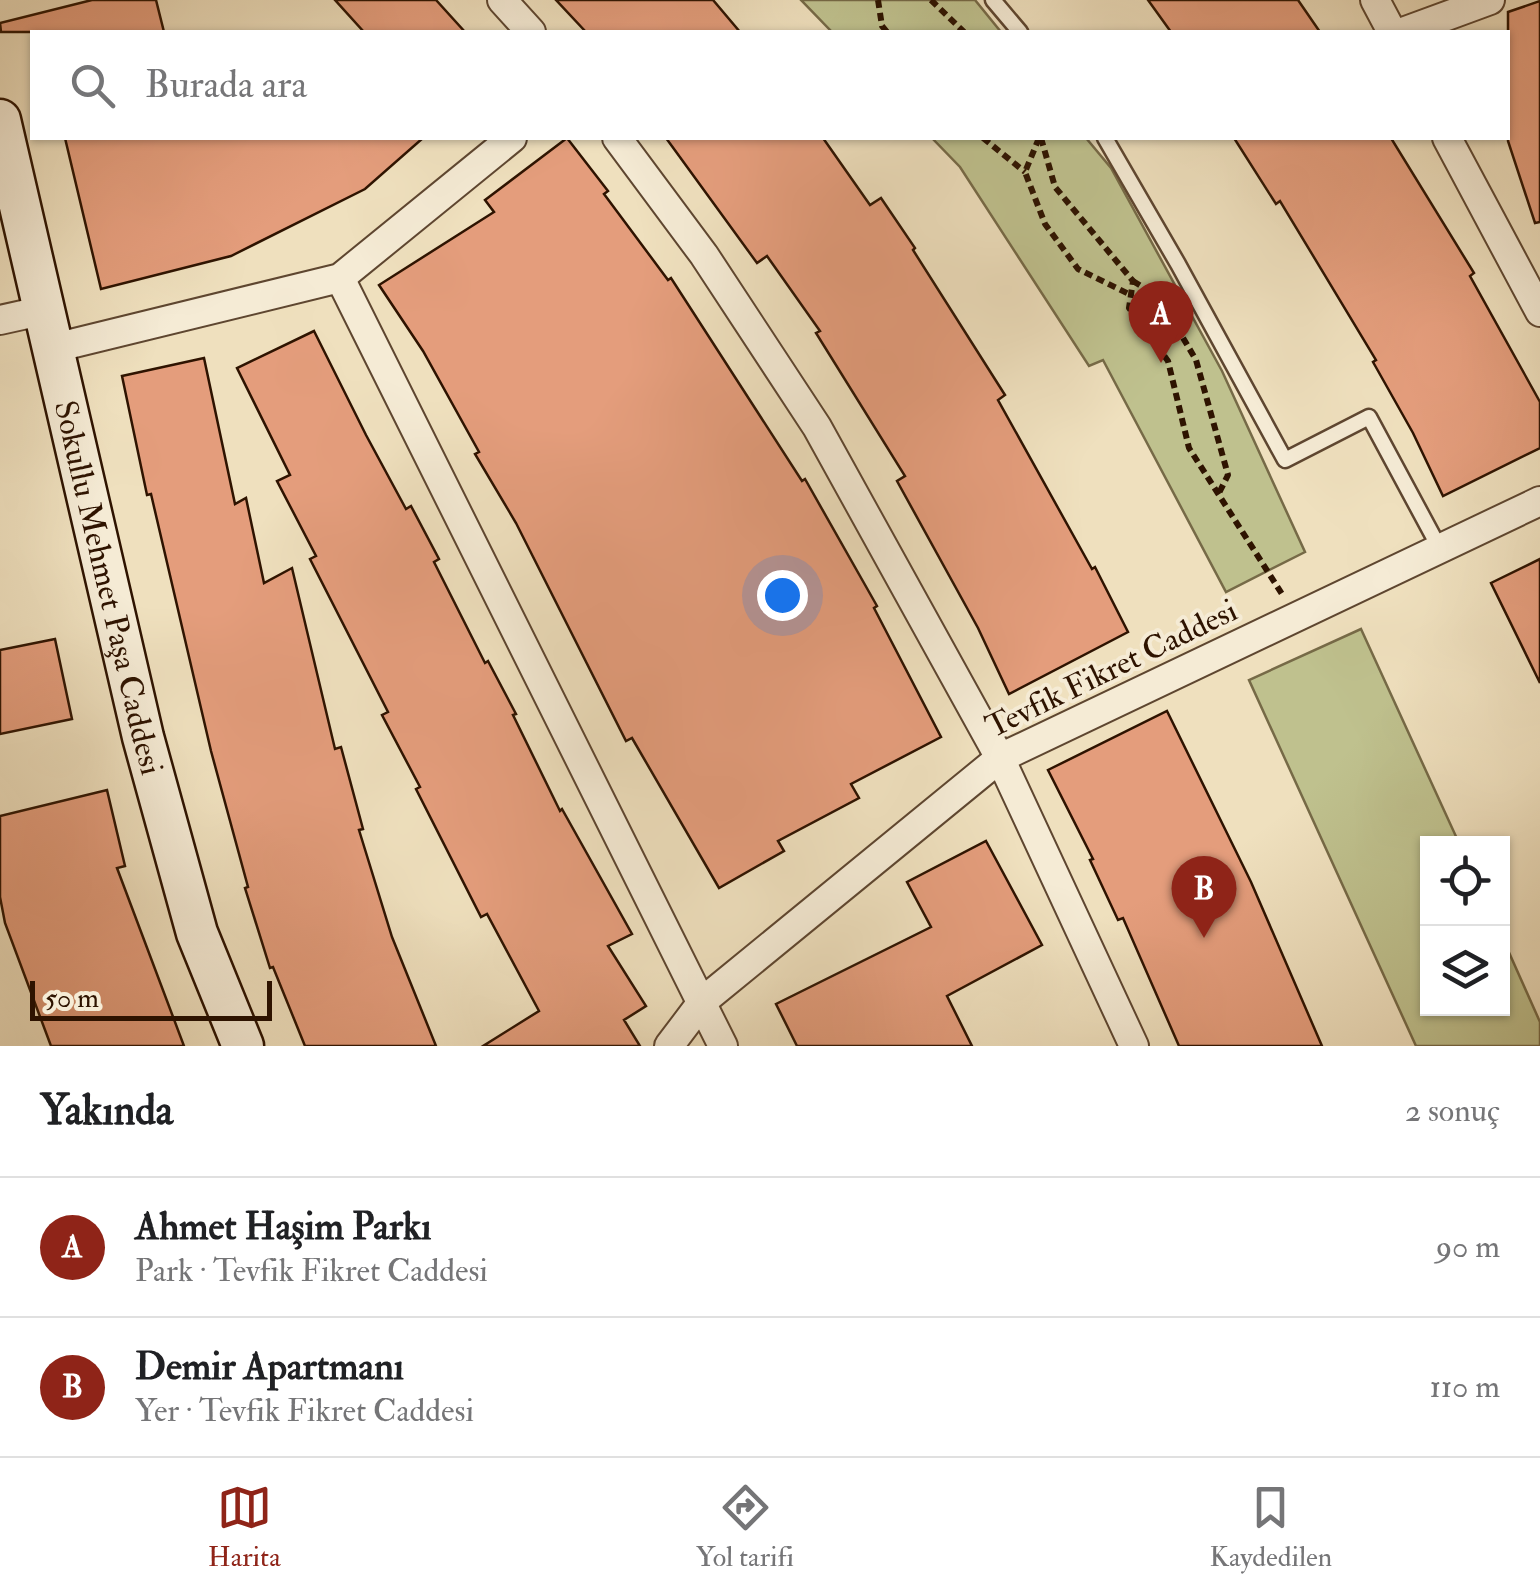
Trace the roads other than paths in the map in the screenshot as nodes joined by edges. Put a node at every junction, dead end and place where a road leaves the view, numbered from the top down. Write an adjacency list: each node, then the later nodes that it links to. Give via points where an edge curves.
1 (502, 0): 5 (street)
2 (993, 0): 6 (lane)
3 (1375, 0): 7 (street)
4 (1490, 0): 8 (street)
5 (529, 30)
6 (1018, 30)
7 (1391, 30)
8 (1409, 30)
9 (0, 120): 17 (main road, Sokullu Mehmet Paşa Caddesi)
10 (510, 140): 14 (street)
11 (618, 140): 20 (street, via 817,427)
12 (1105, 140): 19 (lane, via 1285,460 1368,416)
13 (1448, 140): 15 (street)
14 (340, 278): 17 (street); 21 (street)
15 (1540, 312)
16 (0, 320): 17 (street)
17 (49, 329): 22 (main road, Sokullu Mehmet Paşa Caddesi, via 148,754 198,933)
18 (1540, 501): 19 (street, Tevfik Fikret Caddesi)
19 (1440, 548): 20 (street, Tevfik Fikret Caddesi)
20 (1000, 758): 21 (street, Tevfik Fikret Caddesi); 25 (street)
21 (703, 1001): 23 (street, Tevfik Fikret Caddesi); 24 (street)
22 (242, 1046)
23 (670, 1046)
24 (724, 1046)
25 (1134, 1046)

